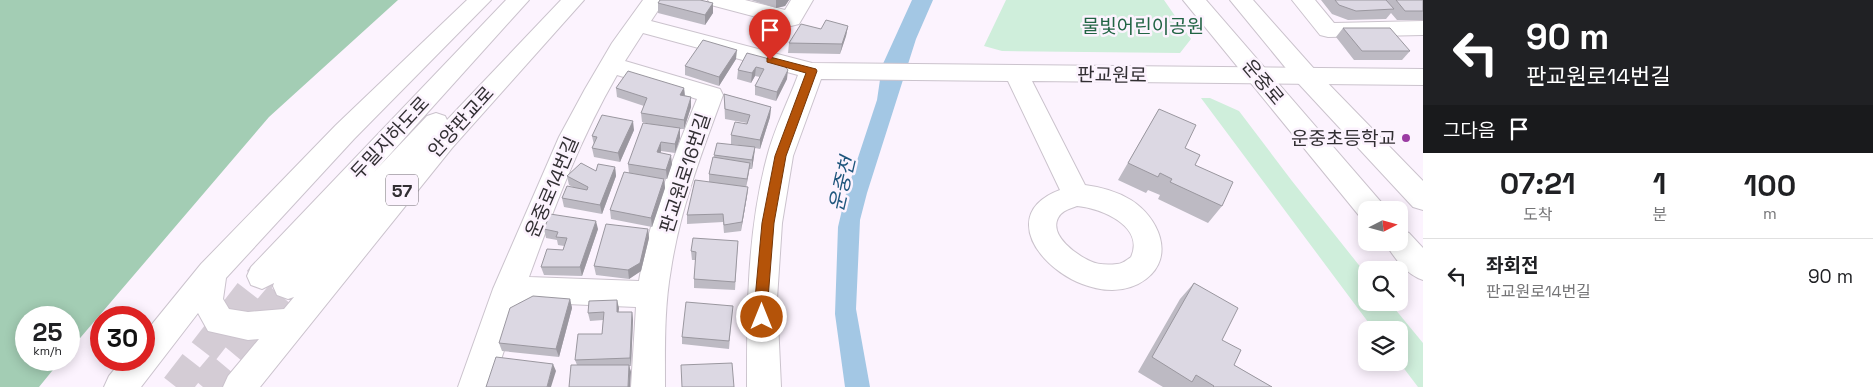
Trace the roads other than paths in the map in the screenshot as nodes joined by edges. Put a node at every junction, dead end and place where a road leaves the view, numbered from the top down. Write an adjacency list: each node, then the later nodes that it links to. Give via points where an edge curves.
1 (480, 0): 24 (main road, via 345,132)
2 (518, 0): 25 (main road, 두밀지하도로 / 57)
3 (547, 0): 26 (main road, 두밀지하도로 / 57)
4 (573, 0): 29 (main road, 안양판교로 / 57, via 443,141)
5 (654, 0): 11 (main road, 운중로14번길)
6 (719, 0): 7 (main road, via 790,19)
7 (802, 0)
8 (1194, 0): 16 (main road, 운중로)
9 (1241, 0): 17 (main road, 운중로)
10 (1307, 5): 12 (main road, via 1328,30)
11 (636, 24): 13 (main road, 운중로14번길); 14 (main road)
12 (1423, 28)
13 (612, 65): 27 (main road, 운중로14번길, via 566,151); 28 (main road, 판교원로16번길, via 711,96 672,201)
14 (812, 71): 15 (main road, 판교원로); 36 (main road, via 780,156 768,223 762,299)
15 (1016, 73): 16 (main road, 판교원로); 19 (main road)
16 (1258, 76): 17 (main road, 판교원로); 21 (main road, 운중로)
17 (1307, 77): 18 (main road, 판교원로); 20 (main road, 운중로)
18 (1423, 77)
19 (1076, 195)
20 (1423, 199)
21 (1363, 201)
22 (1408, 251): 23 (main road)
23 (1423, 268)
24 (212, 273): 29 (main road, via 207,300 219,321 248,326); 30 (main road)
25 (262, 276)
26 (288, 286)
27 (508, 289): 28 (main road); 34 (main road, 운중로14번길)
28 (652, 295): 35 (main road)
29 (292, 322): 33 (main road, 안양판교로 / 57)
30 (155, 344)
31 (133, 371): 32 (main road)
32 (120, 387)
33 (240, 387)
34 (475, 387)
35 (648, 387)
36 (764, 387)

